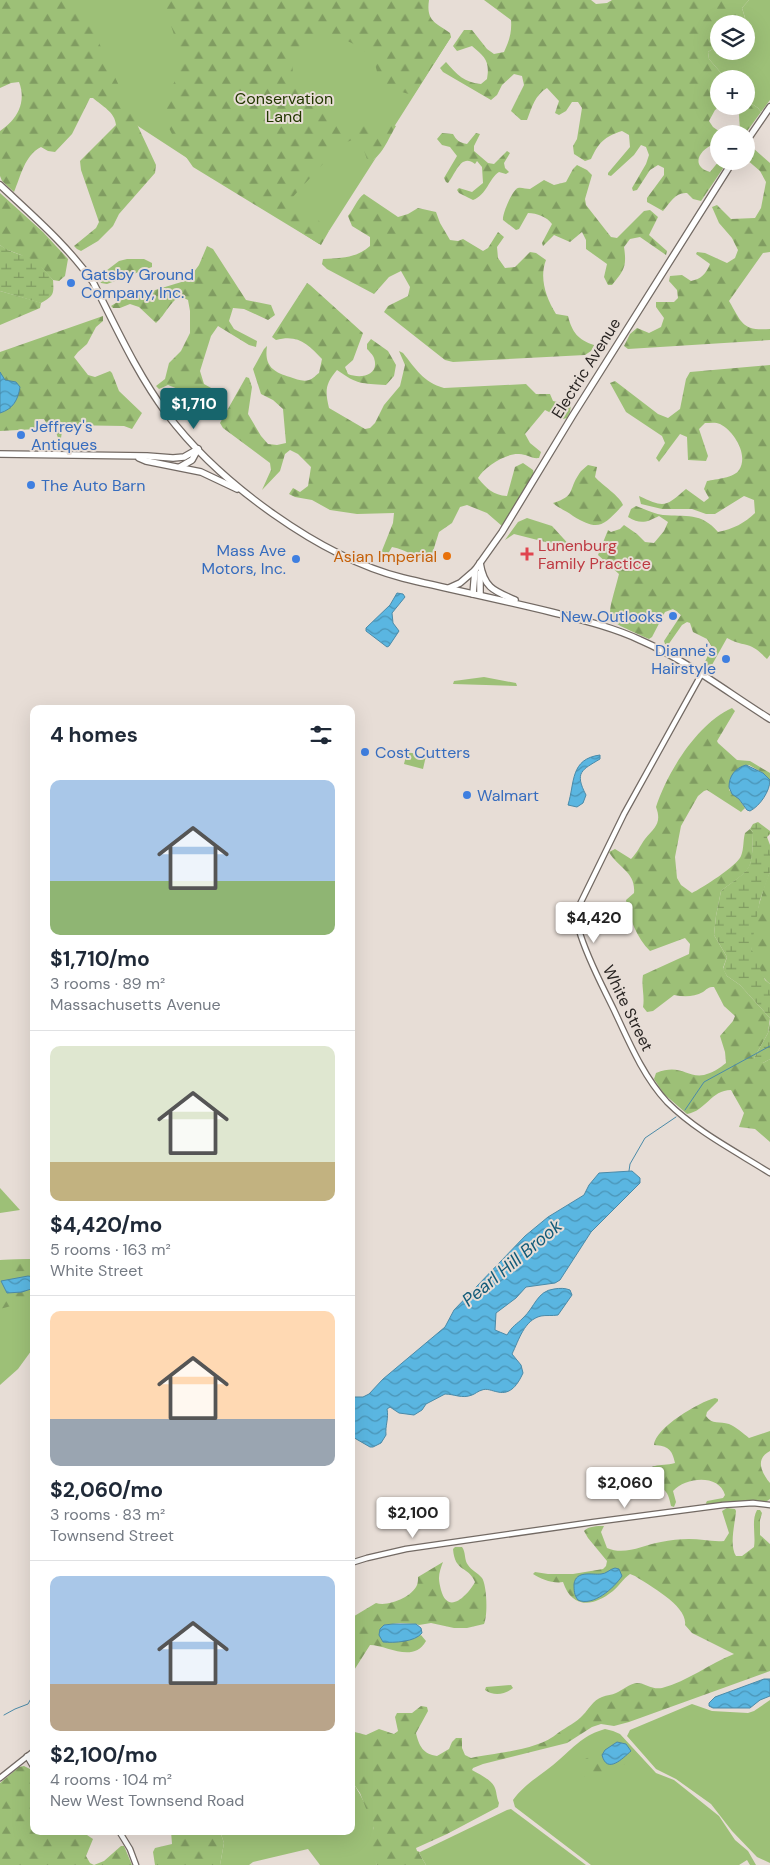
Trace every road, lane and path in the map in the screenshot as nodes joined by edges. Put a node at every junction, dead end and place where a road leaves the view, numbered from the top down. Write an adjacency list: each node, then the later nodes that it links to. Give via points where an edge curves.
1 (770, 107): 2 (main road)
2 (755, 129)
3 (727, 170): 10 (main road, Electric Avenue)
4 (0, 185): 5 (main road, via 56,237 83,268 148,386)
5 (198, 449): 7 (main road, via 181,458); 8 (main road, via 192,460); 9 (main road)
6 (0, 454): 7 (main road)
7 (137, 457): 8 (main road)
8 (180, 467): 9 (main road, via 201,472)
9 (249, 495): 12 (main road, via 305,535 344,556 388,574)
10 (480, 563): 11 (main road, Electric Avenue); 14 (main road); 15 (main road, via 482,577 488,586)
11 (475, 570): 12 (main road); 13 (main road)
12 (449, 588): 13 (main road)
13 (473, 594): 14 (main road)
14 (480, 595): 15 (main road)
15 (527, 606): 16 (main road, via 598,624 640,640)
16 (701, 676): 17 (main road); 18 (street, White Street, via 613,835 577,917 584,944 601,984 644,1070 659,1092 699,1128)
17 (770, 719)
18 (770, 1173)
19 (770, 1505): 20 (street, via 723,1505 406,1549)
20 (355, 1562)
21 (30, 1754): 22 (street)
22 (27, 1756): 23 (street); 24 (street)
23 (30, 1761)
24 (0, 1778)
25 (121, 1835): 26 (street)
26 (136, 1865)

